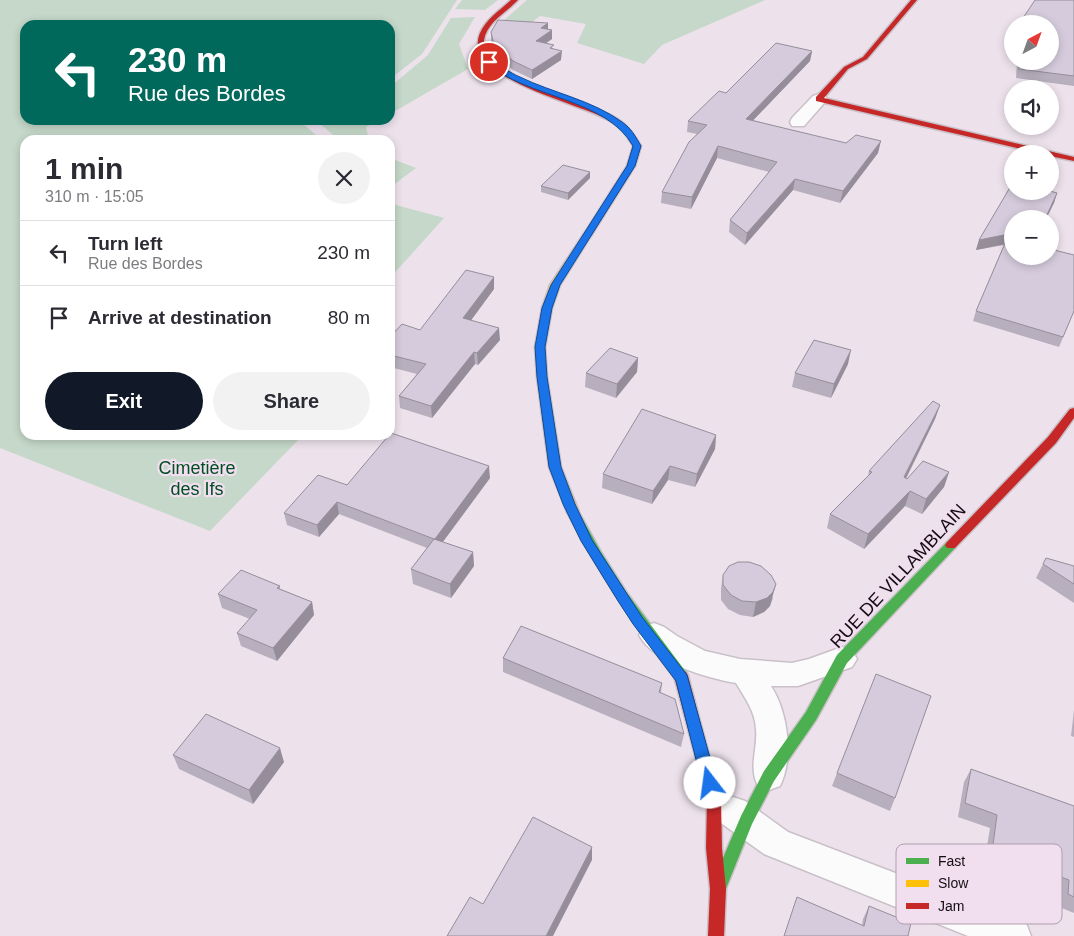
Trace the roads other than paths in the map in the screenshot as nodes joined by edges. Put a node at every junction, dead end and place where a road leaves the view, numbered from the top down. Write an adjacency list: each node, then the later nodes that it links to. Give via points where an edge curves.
1 (514, 0): 7 (street, via 484,32 482,50 489,62 520,80 606,114 630,133 637,146 631,166 555,285 540,347 555,467 587,541)
2 (914, 0): 3 (street, via 866,58 846,68)
3 (820, 99): 4 (street); 5 (street)
4 (798, 122)
5 (1074, 159)
6 (1074, 411): 8 (street, RUE DE VILLAMBLAIN, via 1046,446)
7 (637, 620): 9 (street, via 668,646 690,658); 11 (street, via 682,679)
8 (842, 659): 9 (street, via 797,674); 10 (street, RUE DE VILLAMBLAIN, via 811,716)
9 (746, 674): 10 (street, via 765,703 772,729)
10 (769, 776): 12 (street, RUE DE VILLAMBLAIN)
11 (714, 800): 12 (street); 13 (street)
12 (746, 822): 13 (street, RUE DE VILLAMBLAIN); 14 (street, via 776,843)
13 (718, 889): 16 (street)
14 (896, 890)
15 (982, 924): 17 (street)
16 (716, 936)
17 (1013, 936)

